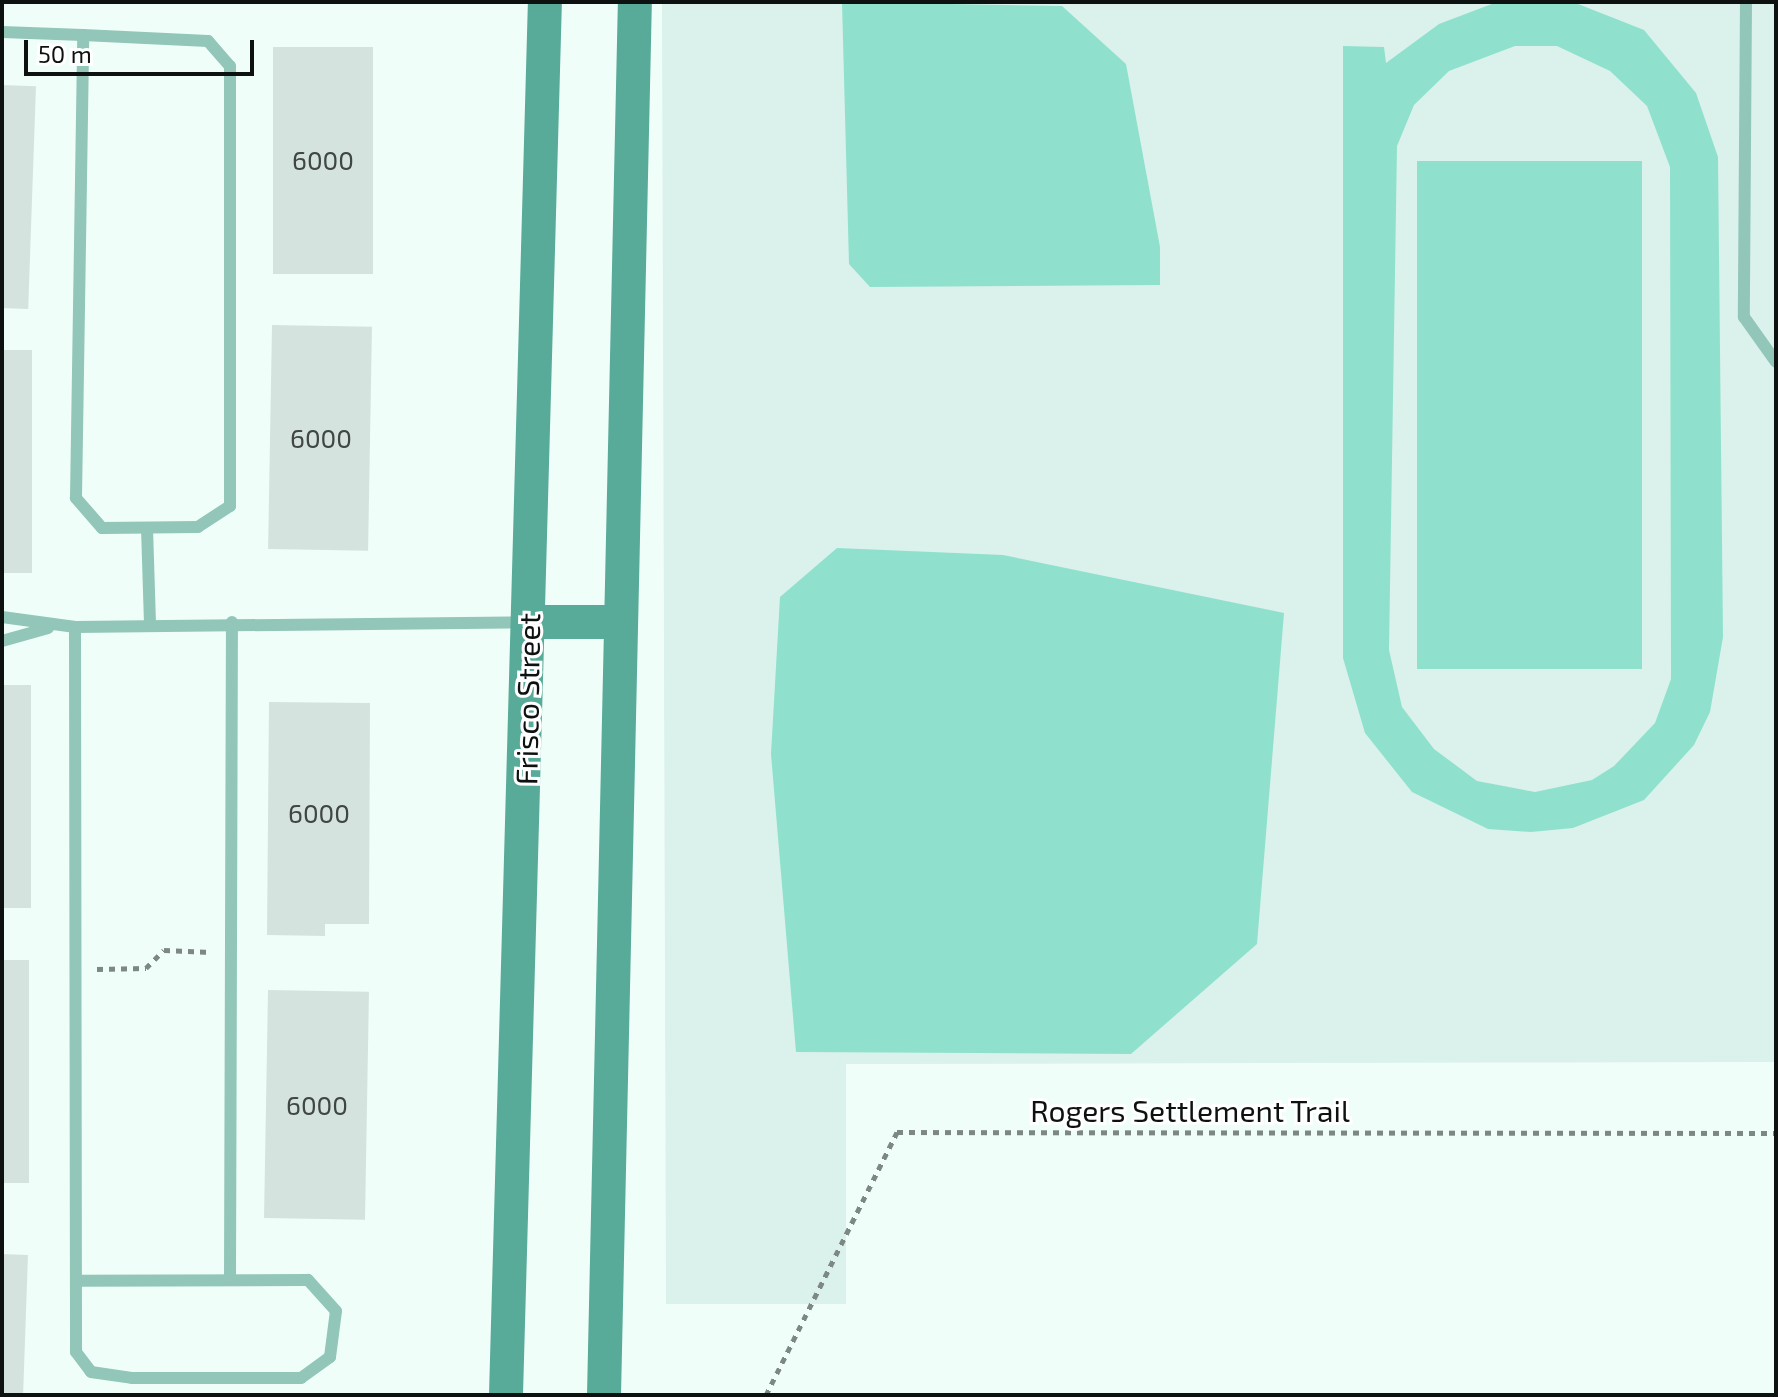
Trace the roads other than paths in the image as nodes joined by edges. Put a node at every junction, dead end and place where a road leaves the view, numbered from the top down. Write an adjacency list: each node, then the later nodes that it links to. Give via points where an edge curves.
1 (545, 2): 10 (street, Frisco Street)
2 (635, 2): 11 (street)
3 (1746, 2): 6 (lane, via 1744,317)
4 (2, 32): 5 (lane)
5 (83, 35): 7 (lane, via 76,498 102,528); 7 (lane, via 208,41 230,66 230,506 198,527)
6 (1776, 362)
7 (147, 528): 12 (lane)
8 (2, 617): 13 (lane)
9 (232, 622): 10 (lane); 12 (lane); 16 (lane)
10 (529, 622): 11 (street); 18 (street, Frisco Street)
11 (617, 622): 19 (street)
12 (150, 625): 14 (lane)
13 (51, 627): 14 (lane); 15 (lane)
14 (75, 627): 17 (lane)
15 (2, 641)
16 (230, 1279): 17 (lane); 17 (lane, via 308,1280 336,1311 330,1357 301,1378 91,1372 76,1352)
17 (76, 1281)
18 (506, 1395)
19 (604, 1395)

